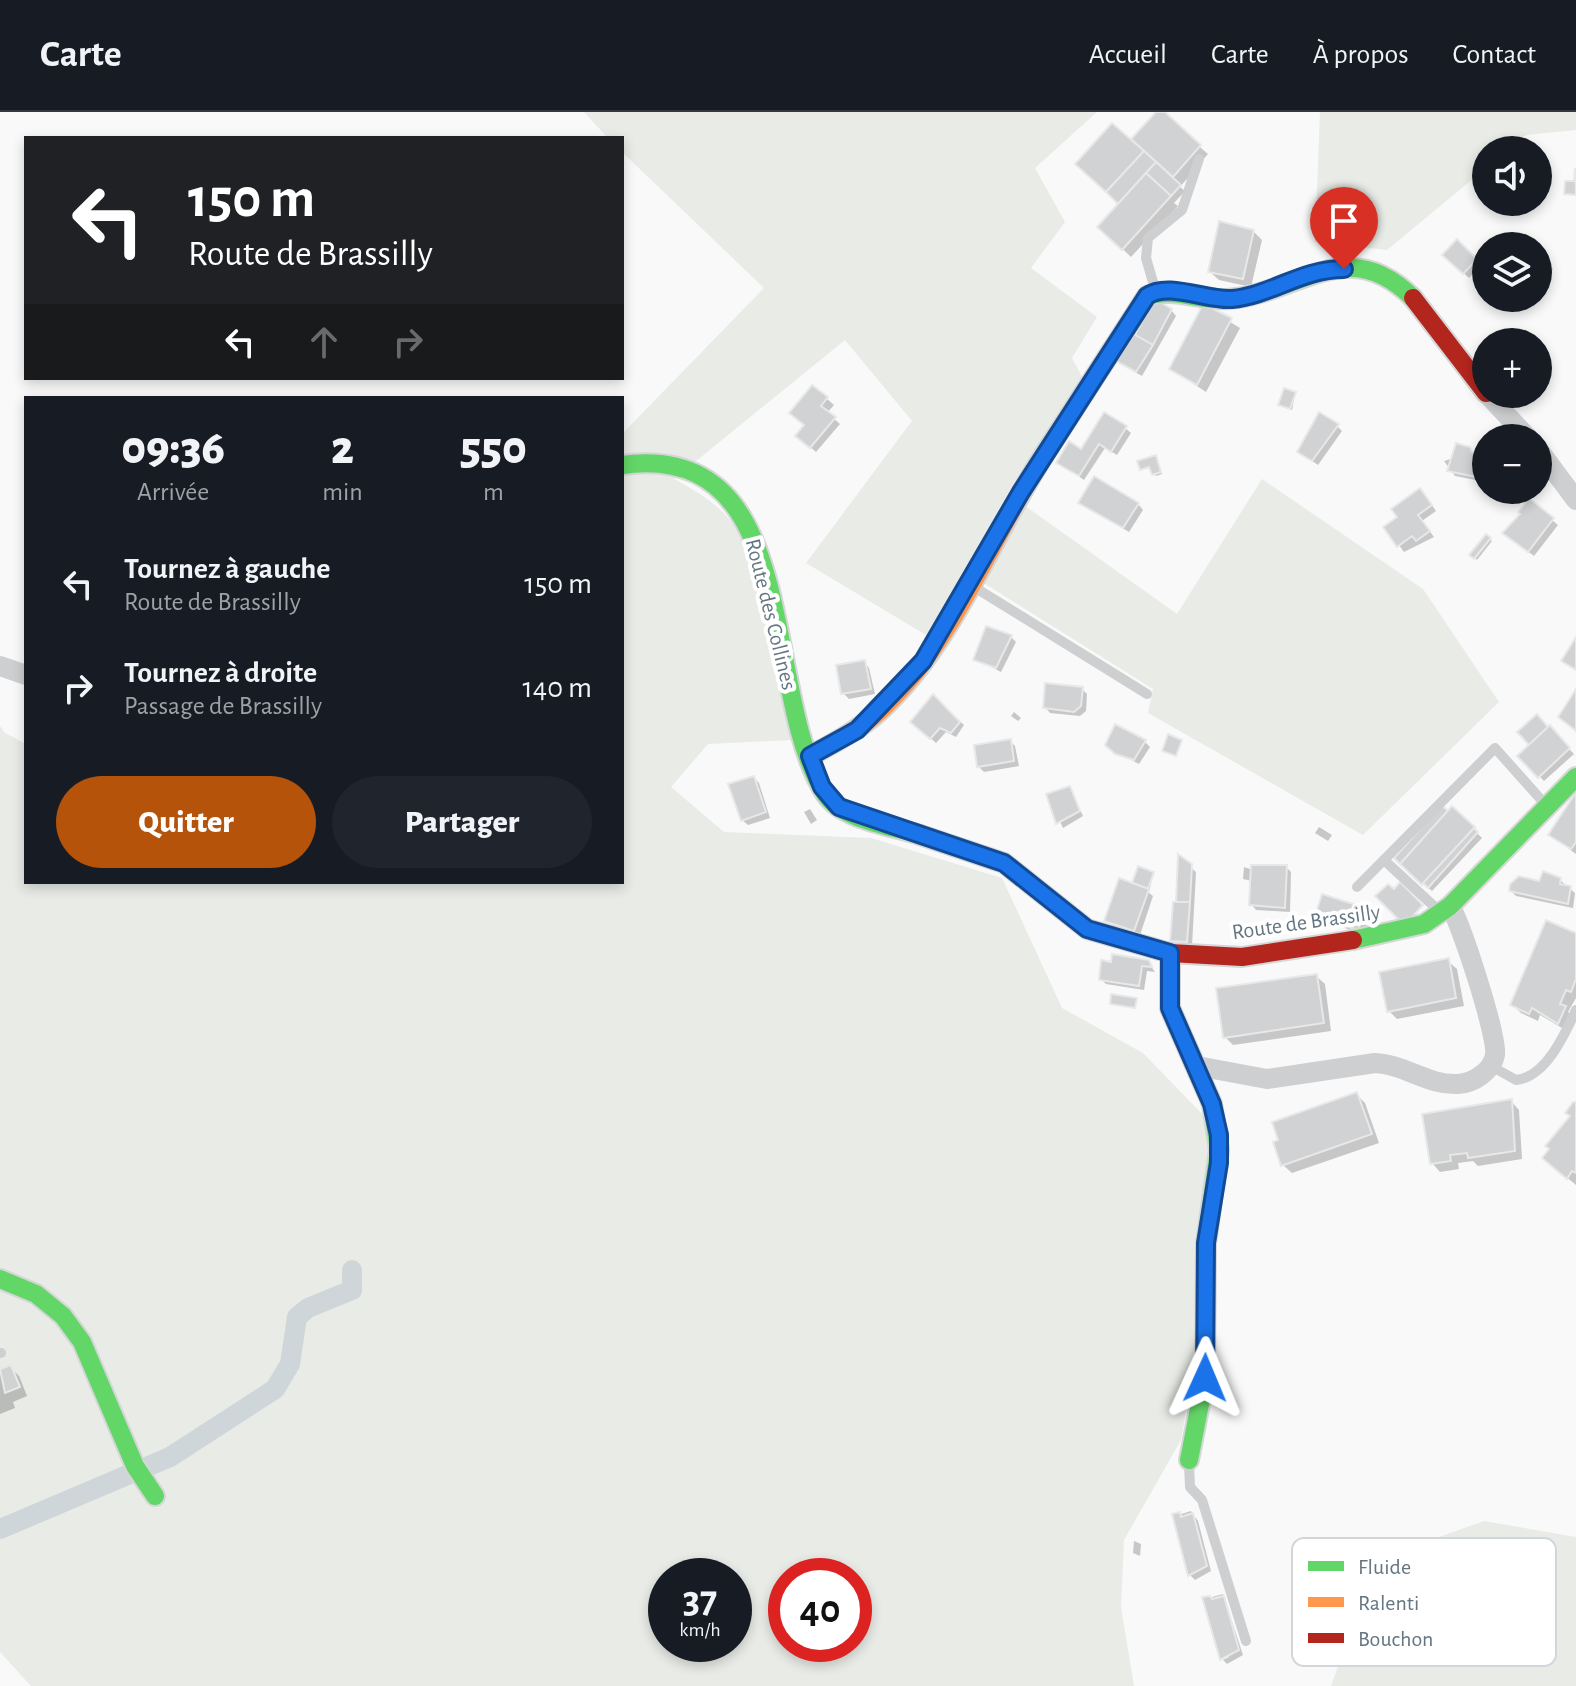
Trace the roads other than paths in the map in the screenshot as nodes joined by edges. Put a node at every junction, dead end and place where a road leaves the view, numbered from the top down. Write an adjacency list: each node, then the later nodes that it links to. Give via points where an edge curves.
1 (1199, 159): 2 (lane, via 1182,210 1148,238 1146,258)
2 (1155, 291): 3 (street, via 1231,299 1314,270 1375,273 1398,284 1415,301); 9 (street, via 1143,300 1086,387)
3 (1472, 375)
4 (1500, 408): 5 (street)
5 (1515, 424)
6 (624, 465): 13 (street, Route des Collines, via 652,461 684,468 717,487 741,512 763,562)
7 (1552, 468): 8 (street)
8 (1576, 500)
9 (969, 584): 12 (lane); 13 (street, via 930,651 889,701 847,737)
10 (0, 666): 11 (street)
11 (24, 674)
12 (1147, 694)
13 (810, 756): 19 (street, Route de Brassilly, via 822,787 839,807 1004,863 1087,929)
14 (1576, 777): 15 (street, Route de Brassilly)
15 (1548, 808): 16 (lane, via 1495,748); 18 (street, Route de Brassilly)
16 (1384, 860): 17 (lane); 18 (lane)
17 (1357, 887)
18 (1446, 910): 19 (street, Route de Brassilly, via 1395,933 1284,953 1204,958); 22 (street, via 1467,948 1495,1048)
19 (1170, 953): 21 (street, via 1170,1008)
20 (1576, 1010): 22 (lane, via 1564,1036 1533,1075 1516,1080)
21 (1197, 1066): 22 (street, via 1267,1079 1343,1065 1393,1064 1439,1083 1462,1084); 24 (street, via 1217,1119 1219,1150 1206,1243 1205,1378)
22 (1491, 1066)
23 (0, 1279): 25 (street, via 36,1292 69,1321 101,1377 112,1421)
24 (1189, 1460): 26 (lane, via 1190,1487 1202,1500)
25 (155, 1496)
26 (1246, 1641)

